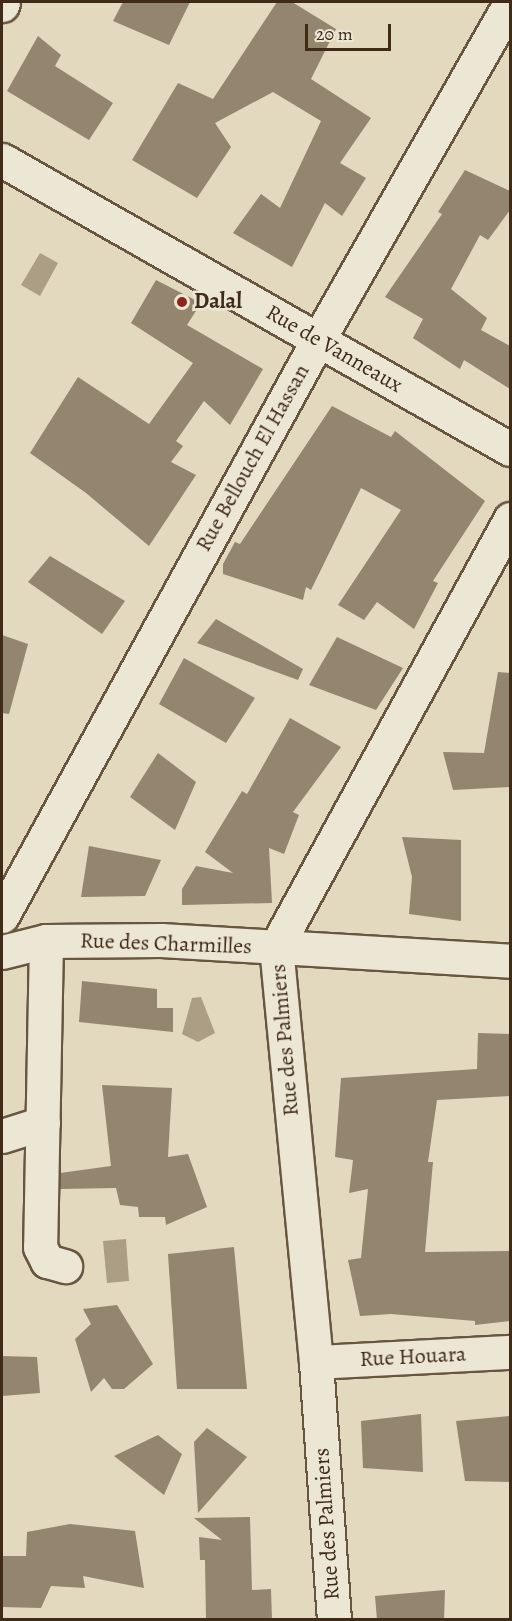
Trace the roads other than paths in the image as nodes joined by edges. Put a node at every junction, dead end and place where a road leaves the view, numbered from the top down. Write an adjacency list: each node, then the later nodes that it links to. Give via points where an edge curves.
1 (510, 3): 3 (street, Rue Bellouch El Hassan)
2 (2, 160): 3 (street, Rue de Vanneaux)
3 (318, 340): 4 (street, Rue de Vanneaux); 6 (street, Rue Bellouch El Hassan)
4 (510, 449)
5 (510, 519): 8 (street, Rue des Palmiers)
6 (2, 916)
7 (46, 941): 8 (street, Rue des Charmilles, via 161,940); 9 (street, Rue des Charmilles); 11 (street)
8 (276, 947): 10 (street, Rue des Charmilles); 15 (street, Rue des Palmiers)
9 (2, 952)
10 (510, 961)
11 (43, 1123): 12 (street); 13 (street, via 40,1247 47,1261)
12 (2, 1136)
13 (65, 1266)
14 (510, 1352): 15 (street, Rue Houara)
15 (316, 1362): 16 (street, Rue des Palmiers)
16 (333, 1620)

